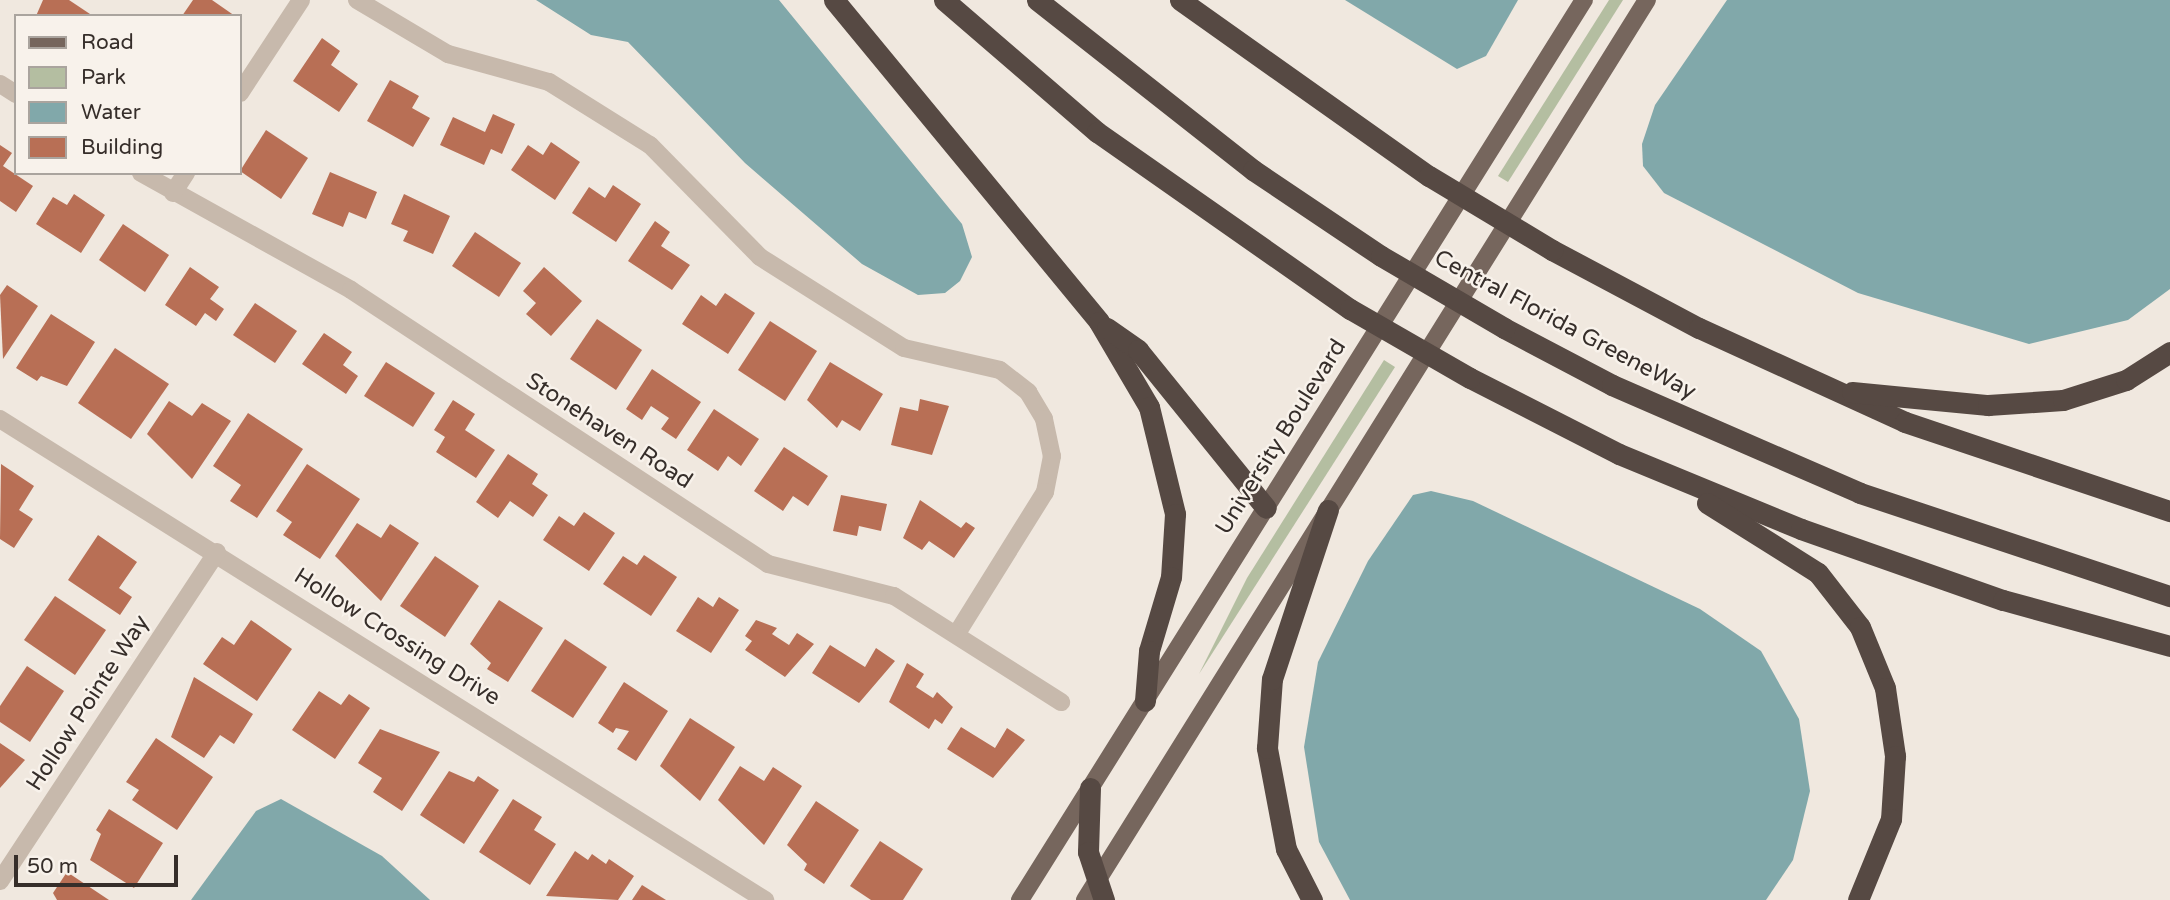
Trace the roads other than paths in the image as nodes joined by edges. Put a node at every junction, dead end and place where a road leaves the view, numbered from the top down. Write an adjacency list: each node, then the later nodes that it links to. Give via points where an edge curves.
1 (301, 0): 9 (street)
2 (357, 0): 23 (street, via 448,54 549,82 650,145 760,257 904,348 1000,370 1028,392 1044,419 1052,456 1045,492)
3 (834, 0): 13 (highway)
4 (944, 0): 17 (highway, bridge, via 1097,132 1350,309 1470,378)
5 (1037, 0): 22 (highway, Central Florida GreeneWay, bridge, via 1253,170 1381,256 1612,385 1860,493)
6 (1180, 0): 15 (highway, bridge, via 1429,176 1552,250)
7 (1584, 0): 18 (main road, University Boulevard)
8 (1647, 0): 19 (main road)
9 (242, 90)
10 (144, 175): 12 (street, Stonehaven Road)
11 (185, 175): 12 (street)
12 (173, 193): 23 (street, Stonehaven Road, via 351,290 768,564 894,596)
13 (1100, 322): 18 (highway, via 1138,350); 25 (highway, via 1149,407 1172,491 1171,577 1149,651)
14 (2170, 352): 15 (highway, via 2126,380 2063,400 1987,405)
15 (1833, 391): 20 (highway, via 2049,474)
16 (0, 419): 21 (street, Hollow Crossing Drive)
17 (1619, 454): 24 (highway, via 1801,529 2003,600); 33 (highway, via 1788,550 1840,597 1860,627 1885,688 1895,756 1891,818)
18 (1266, 508): 25 (main road, University Boulevard)
19 (1328, 510): 29 (main road); 32 (highway, via 1272,679 1267,748 1286,849)
20 (2170, 511)
21 (217, 552): 28 (street, Hollow Pointe Way); 30 (street, Hollow Crossing Drive)
22 (2170, 596)
23 (958, 632): 26 (street, Stonehaven Road)
24 (2170, 646)
25 (1145, 701): 27 (main road, University Boulevard)
26 (1061, 702)
27 (1090, 788): 29 (highway, via 1088,852); 31 (main road, University Boulevard)
28 (0, 881)
29 (1095, 894)
30 (765, 900)
31 (1020, 900)
32 (1312, 900)
33 (1858, 900)

